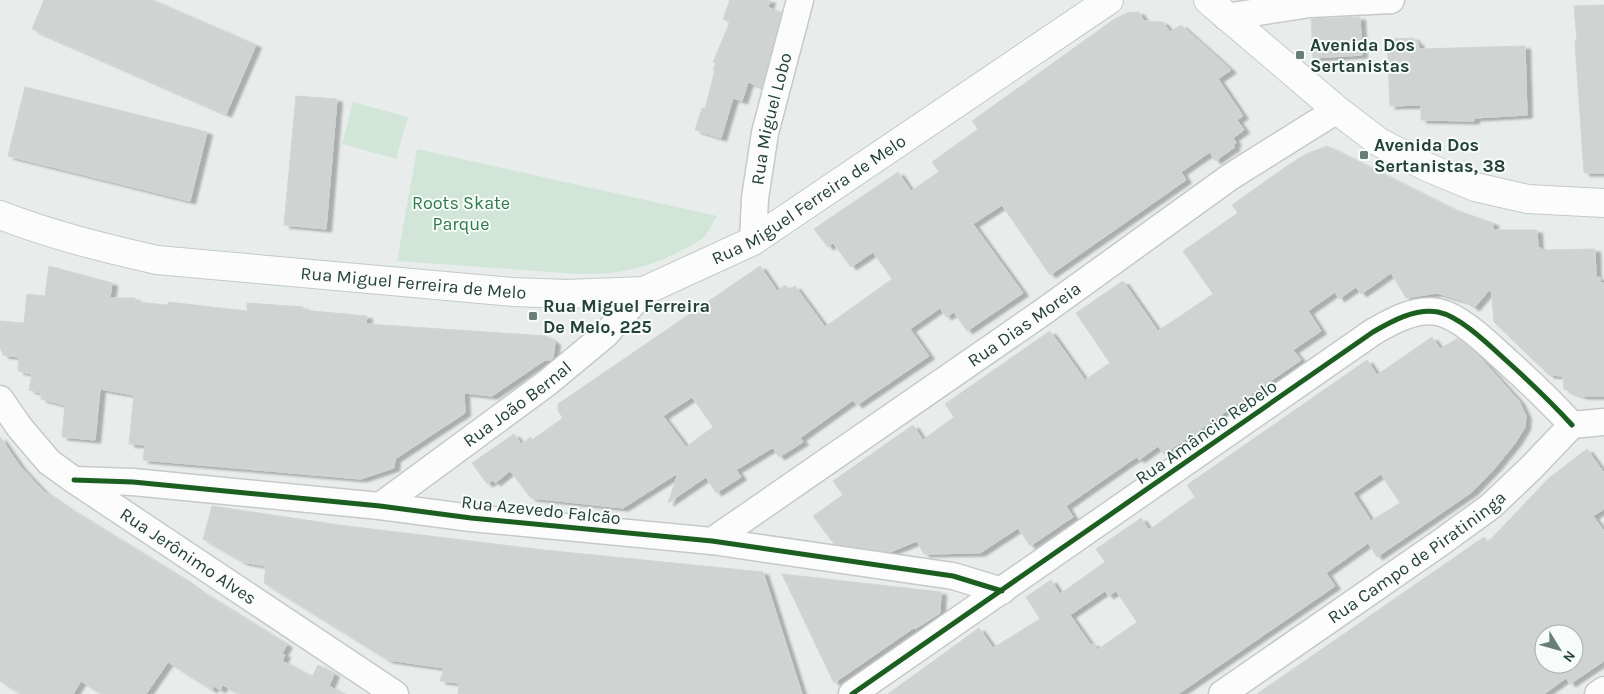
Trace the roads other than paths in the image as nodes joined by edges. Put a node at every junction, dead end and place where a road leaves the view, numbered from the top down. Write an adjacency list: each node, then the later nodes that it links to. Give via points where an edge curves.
1 (800, 0): 9 (street, Rua Miguel Lobo, via 765,133 755,198)
2 (1109, 0): 9 (main road, Rua Miguel Ferreira de Melo)
3 (1391, 0): 4 (street)
4 (1309, 2): 5 (street)
5 (1218, 8): 6 (main road)
6 (1337, 110): 7 (main road, via 1379,142 1427,168 1475,187 1528,199); 16 (street, Rua Dias Moreia, via 1230,177 1034,318)
7 (1604, 203)
8 (0, 215): 10 (main road, Rua Miguel Ferreira de Melo, via 100,247 158,260 513,292)
9 (753, 241): 10 (main road, Rua Miguel Ferreira de Melo)
10 (644, 291): 15 (street, Rua João Bernal, via 606,334 547,383)
11 (0, 398): 14 (street, Rua Jerônimo Alves, via 20,428 50,462)
12 (1604, 422): 13 (street)
13 (1572, 425): 17 (street, Rua Amâncio Rebelo, via 1552,402 1455,318 1438,312 1397,319); 21 (street, Rua Campo de Piratininga, via 1491,506)
14 (74, 480): 15 (street, Rua Azevedo Falcão, via 133,482); 19 (street, Rua Jerônimo Alves)
15 (380, 506): 16 (street, Rua Azevedo Falcão)
16 (712, 541): 17 (street, Rua Azevedo Falcão, via 953,576)
17 (1002, 591): 20 (street, Rua Amâncio Rebelo)
18 (1604, 690): 22 (street)
19 (395, 694)
20 (852, 694)
21 (1222, 694)
22 (1598, 694)

